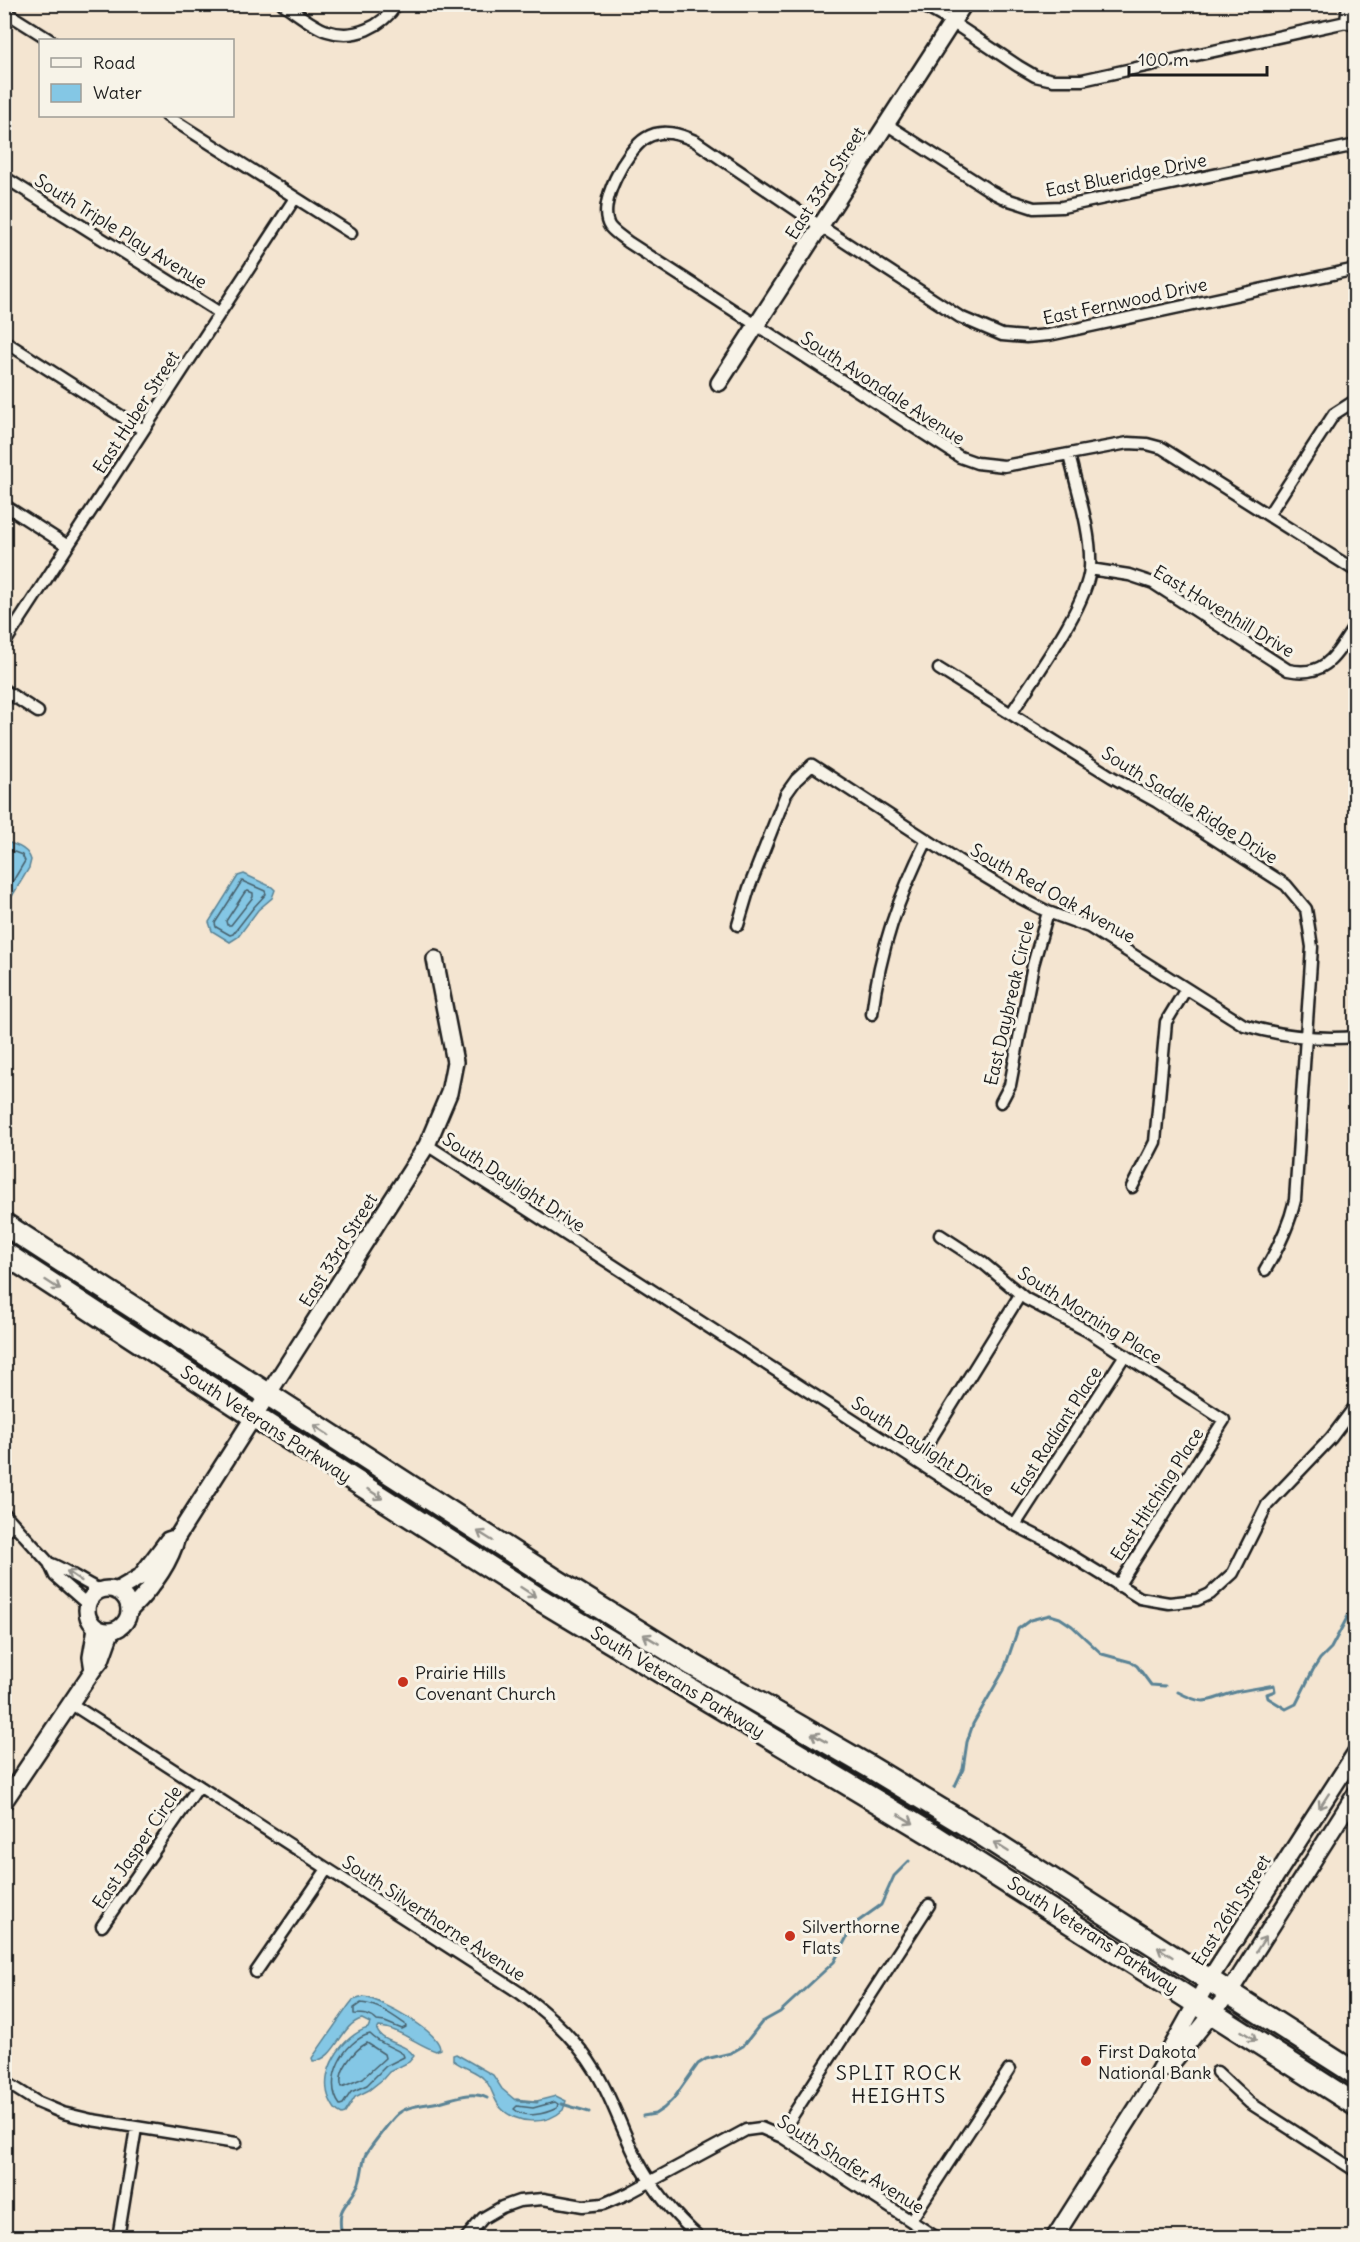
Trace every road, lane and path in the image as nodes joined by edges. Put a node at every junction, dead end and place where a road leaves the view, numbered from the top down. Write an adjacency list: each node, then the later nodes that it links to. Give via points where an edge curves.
1 (283, 4): 2 (street, via 326,31 353,33 377,25)
2 (397, 4)
3 (920, 4): 7 (street)
4 (964, 4): 7 (street, East 33rd Street)
5 (1348, 4): 8 (street)
6 (4, 11): 9 (street)
7 (952, 22): 8 (street, via 1035,76 1067,81); 11 (street, East 33rd Street)
8 (1351, 24)
9 (48, 39)
10 (169, 117): 14 (street)
11 (886, 124): 12 (street, East Blueridge Drive, via 992,192 1034,208 1062,207); 15 (street, East 33rd Street)
12 (1356, 145)
13 (4, 177): 18 (street, South Triple Play Avenue)
14 (296, 198): 16 (street); 18 (street, East Huber Street)
15 (820, 226): 17 (street, East Fernwood Drive, via 960,317 1002,335 1026,337); 19 (street, East 33rd Street); 19 (street, East Fernwood Drive, via 695,141 676,133 646,137 633,149 608,191 609,226)
16 (351, 233)
17 (1356, 268)
18 (220, 313): 23 (street, East Huber Street)
19 (755, 325): 21 (street, East 33rd Street); 24 (street, South Avondale Avenue, via 960,457 1004,466)
20 (4, 341): 23 (street)
21 (719, 383)
22 (1356, 400): 26 (street, via 1334,414)
23 (143, 430): 27 (street, East Huber Street)
24 (1069, 455): 26 (street, South Avondale Avenue, via 1128,443 1162,448); 28 (street, via 1088,539)
25 (4, 505): 27 (street)
26 (1269, 514): 29 (street, South Avondale Avenue)
27 (68, 546): 31 (street, East Huber Street)
28 (1090, 569): 30 (street, East Havenhill Drive, via 1129,575 1153,584 1288,670 1300,673 1318,670 1335,656); 35 (street, via 1083,598)
29 (1356, 571)
30 (1356, 624)
31 (4, 644)
32 (939, 669): 35 (street, South Saddle Ridge Drive)
33 (4, 690): 34 (street)
34 (38, 712)
35 (1011, 714): 43 (street, South Saddle Ridge Drive, via 1167,808 1295,893 1306,909 1312,947)
36 (927, 840): 37 (street, South Red Oak Avenue); 38 (street, South Red Oak Avenue, via 812,765 786,794); 41 (street, via 893,915)
37 (1048, 912): 40 (street, South Red Oak Avenue, via 1089,927); 44 (street, East Daybreak Circle, via 1033,965 1010,1085)
38 (738, 925)
39 (435, 959): 45 (street, East 33rd Street, via 455,1062 449,1093)
40 (1186, 989): 43 (street, South Red Oak Avenue, via 1244,1024); 46 (street, via 1166,1022 1155,1142)
41 (872, 1014)
42 (1356, 1037): 43 (street, South Red Oak Avenue)
43 (1305, 1038): 50 (street, South Saddle Ridge Drive, via 1294,1200 1282,1243)
44 (1001, 1102)
45 (427, 1145): 53 (street, East 33rd Street); 57 (street, South Daylight Drive)
46 (1132, 1187)
47 (4, 1224): 53 (highway, South Veterans Parkway)
48 (940, 1235): 51 (street, South Morning Place)
49 (4, 1252): 55 (highway, South Veterans Parkway, one-way to 55)
50 (1265, 1270)
51 (1020, 1294): 52 (street, South Morning Place); 57 (street)
52 (1125, 1355): 56 (street, South Morning Place); 60 (street, East Radiant Place)
53 (269, 1396): 55 (street, East 33rd Street); 81 (highway, South Veterans Parkway, one-way to 53, via 981,1834 554,1580)
54 (1354, 1412): 64 (street, South Daylight Drive, via 1267,1505 1233,1573 1210,1594 1188,1602 1154,1602)
55 (255, 1417): 62 (street, East 33rd Street); 83 (highway, South Veterans Parkway, one-way to 83, via 541,1600 936,1837)
56 (1224, 1420): 64 (street, East Hitching Place)
57 (917, 1461): 60 (street, South Daylight Drive)
58 (4, 1513): 59 (street)
59 (13, 1524): 61 (street); 63 (street)
60 (1015, 1525): 64 (street, South Daylight Drive)
61 (4, 1532)
62 (177, 1537): 66 (street, East 33rd Street, via 168,1540 140,1577); 68 (street, East 33rd Street, via 169,1559)
63 (49, 1563): 65 (street, one-way to 63); 67 (street, via 55,1576)
64 (1118, 1586)
65 (100, 1590): 66 (street); 67 (street)
66 (116, 1591): 68 (street, via 125,1597)
67 (88, 1605): 69 (street, via 88,1616)
68 (130, 1610): 70 (street, East 33rd Street, via 124,1625)
69 (96, 1628): 70 (street); 71 (street)
70 (111, 1632): 71 (street, East 33rd Street)
71 (93, 1670): 72 (street, East 33rd Street)
72 (70, 1704): 74 (street, South Silverthorne Avenue); 76 (street, East 33rd Street)
73 (1356, 1752): 81 (street, East 26th Street, one-way to 81)
74 (199, 1786): 77 (street, South Silverthorne Avenue); 79 (street, East Jasper Circle)
75 (1356, 1793): 82 (street, East 26th Street, one-way to 75)
76 (4, 1802)
77 (327, 1869): 80 (street); 93 (street, South Silverthorne Avenue, via 520,1993 553,2020 595,2071)
78 (930, 1905): 90 (street)
79 (102, 1926)
80 (256, 1972)
81 (1209, 1980): 82 (highway, South Veterans Parkway); 83 (street, East 26th Street)
82 (1229, 1993): 83 (street, East 26th Street); 86 (highway, South Veterans Parkway)
83 (1205, 2007): 88 (highway, South Veterans Parkway, one-way to 88); 99 (street, East 26th Street)
84 (1009, 2070): 94 (street)
85 (1217, 2072): 92 (street, via 1250,2103)
86 (1356, 2074)
87 (4, 2081): 89 (street, via 63,2113)
88 (1356, 2105)
89 (136, 2128): 91 (street); 95 (street)
90 (780, 2135): 93 (street, South Shafer Avenue, via 761,2128 746,2130); 94 (street, South Shafer Avenue)
91 (236, 2144)
92 (1356, 2171)
93 (650, 2181): 96 (street, South Shafer Avenue, via 593,2206 519,2200 493,2212 475,2225); 97 (street, South Silverthorne Avenue)
94 (910, 2220): 98 (street, South Shafer Avenue)
95 (118, 2238)
96 (466, 2238)
97 (700, 2238)
98 (937, 2238)
99 (1054, 2238)

